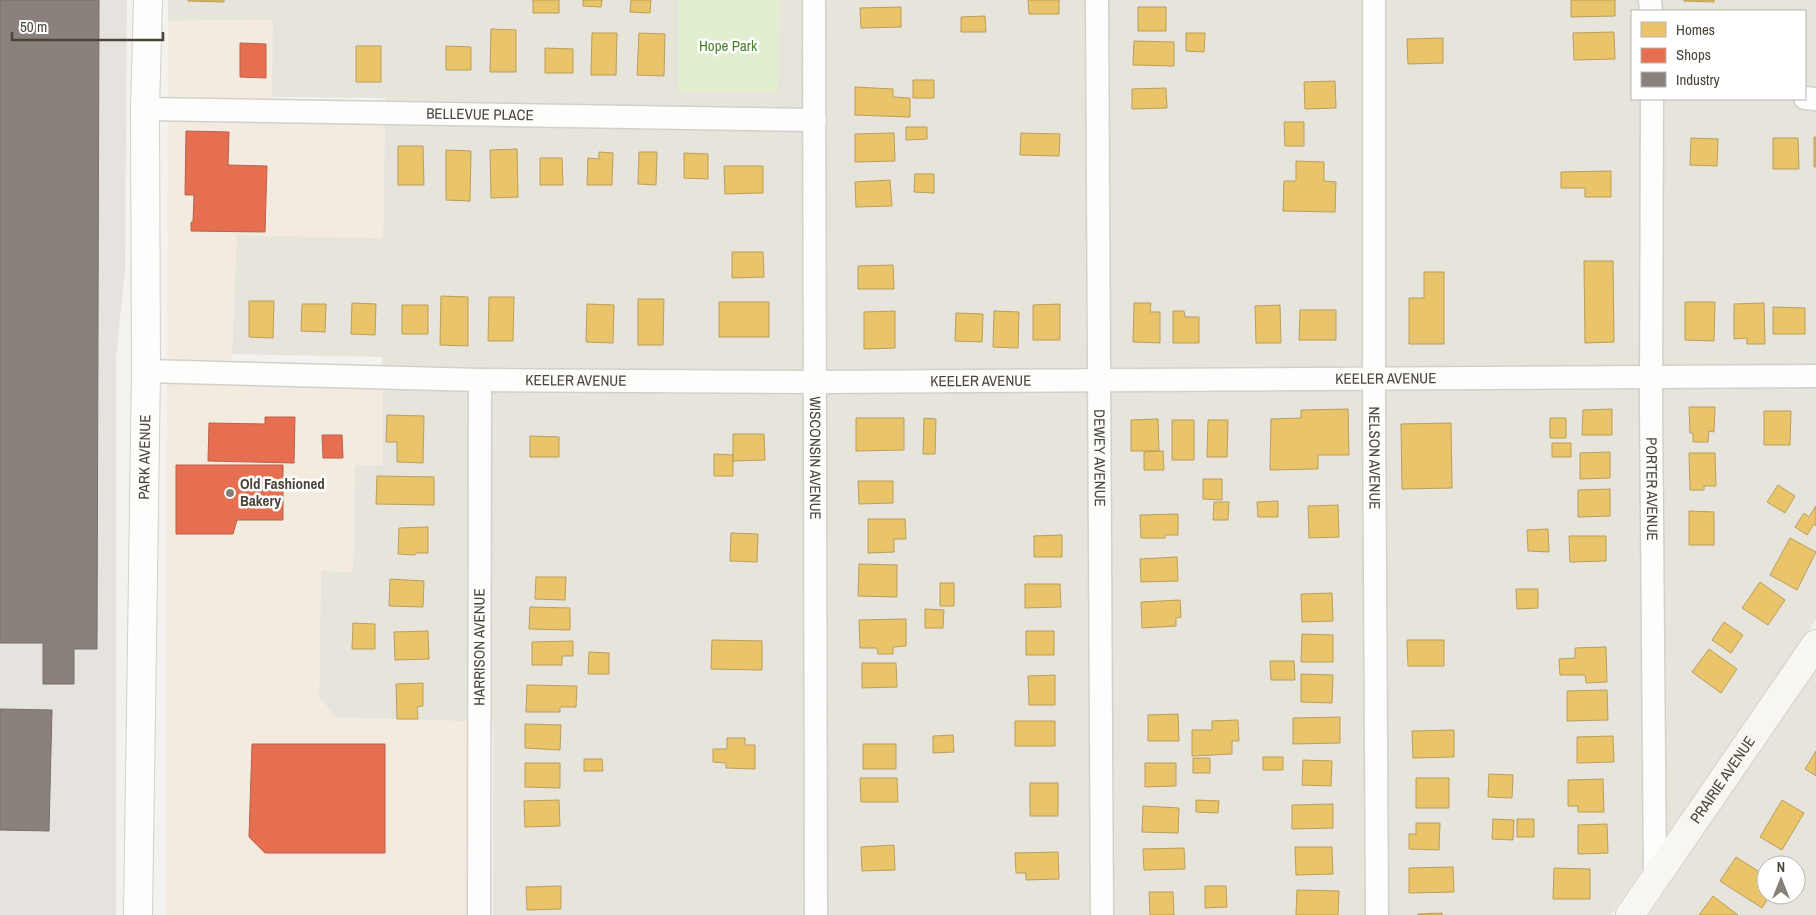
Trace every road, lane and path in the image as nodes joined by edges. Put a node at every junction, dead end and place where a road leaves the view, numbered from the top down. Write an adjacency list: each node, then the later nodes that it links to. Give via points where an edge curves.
1 (148, 0): 6 (street, PARK AVENUE)
2 (814, 0): 7 (street, WISCONSIN AVENUE)
3 (1097, 0): 13 (street, DEWEY AVENUE)
4 (1374, 0): 11 (street, NELSON AVENUE)
5 (1652, 100): 10 (street, PORTER AVENUE)
6 (145, 109): 7 (street, BELLEVUE PLACE); 8 (street, PARK AVENUE)
7 (814, 120): 14 (street, WISCONSIN AVENUE)
8 (146, 371): 12 (street, KEELER AVENUE); 17 (street, PARK AVENUE)
9 (1816, 376): 10 (street, KEELER AVENUE)
10 (1651, 377): 11 (street, KEELER AVENUE); 16 (street, PORTER AVENUE)
11 (1374, 379): 13 (street, KEELER AVENUE); 21 (street, NELSON AVENUE)
12 (480, 380): 14 (street, KEELER AVENUE); 18 (street, HARRISON AVENUE)
13 (1098, 380): 14 (street, KEELER AVENUE); 20 (street, DEWEY AVENUE)
14 (816, 382): 19 (street, WISCONSIN AVENUE)
15 (1816, 644): 16 (main road, PRAIRIE AVENUE)
16 (1655, 880): 22 (main road, PRAIRIE AVENUE)
17 (138, 915)
18 (480, 915)
19 (816, 915)
20 (1102, 915)
21 (1377, 915)
22 (1630, 915)

